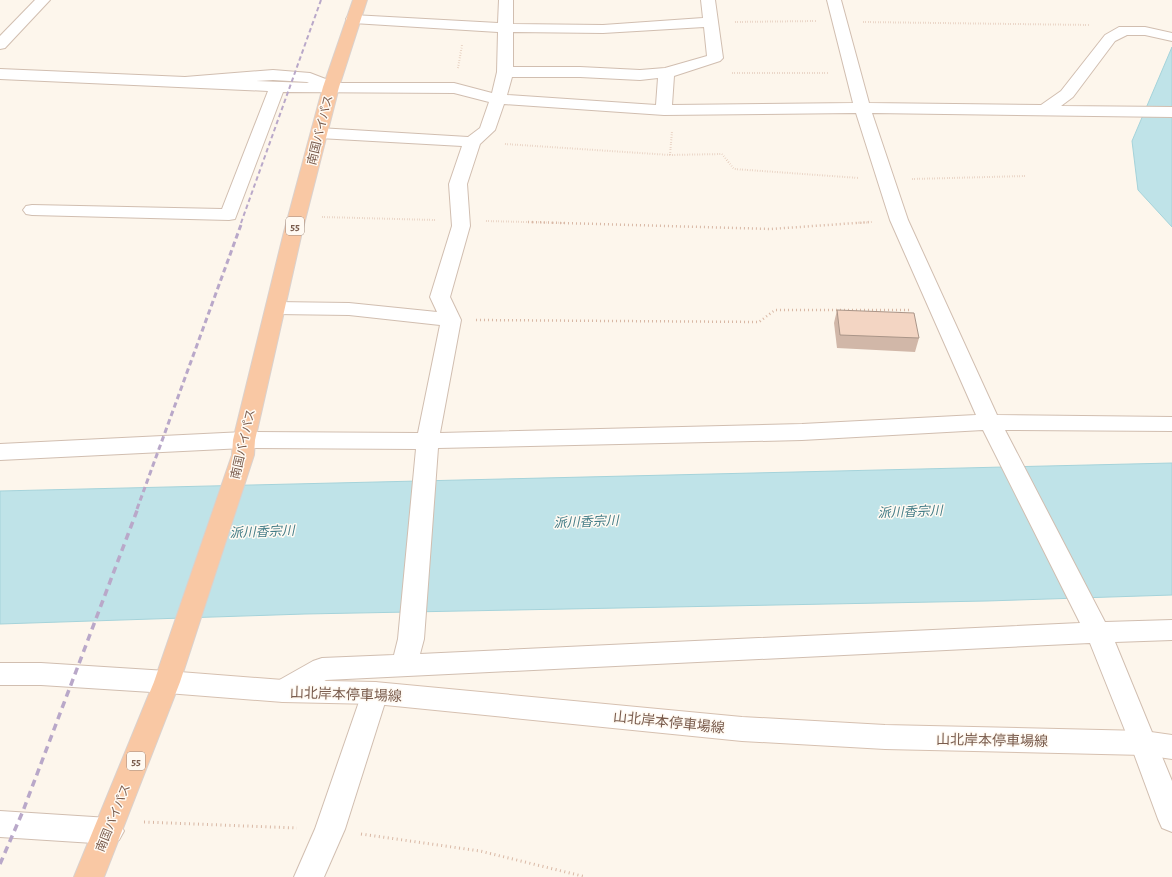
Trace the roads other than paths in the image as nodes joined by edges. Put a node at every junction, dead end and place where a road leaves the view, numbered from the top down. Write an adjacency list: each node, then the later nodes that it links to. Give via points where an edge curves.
1 (43, 0): 10 (street)
2 (360, 0): 6 (highway, 南国バイパス / 55)
3 (506, 0): 8 (street)
4 (708, 0): 7 (street)
5 (834, 0): 18 (street)
6 (353, 19): 8 (street); 16 (highway, 南国バイパス / 55)
7 (711, 22): 8 (street, via 603,29); 12 (street, via 715,58)
8 (505, 28): 11 (street)
9 (1172, 37): 20 (street, via 1145,31 1124,30 1110,38 1067,94)
10 (0, 45)
11 (505, 72): 12 (street, via 640,75); 17 (street)
12 (666, 73): 19 (street)
13 (0, 74): 14 (street)
14 (185, 82): 15 (street); 16 (street, via 273,75 310,78)
15 (277, 87): 16 (street); 24 (street, via 229,215)
16 (331, 87): 17 (street, via 454,88); 22 (highway, 南国バイパス / 55)
17 (498, 99): 19 (street); 23 (street, via 486,130)
18 (862, 108): 19 (street); 20 (street); 27 (street, via 899,220)
19 (664, 110)
20 (1044, 110): 21 (street)
21 (1172, 112)
22 (319, 133): 23 (street); 25 (highway, 南国バイパス / 55)
23 (472, 142): 26 (street, via 458,184 461,226 440,297)
24 (32, 210)
25 (276, 308): 26 (street, via 349,309); 30 (highway, 南国バイパス / 55)
26 (451, 320): 29 (street, via 437,387)
27 (990, 422): 28 (street); 29 (street); 32 (street)
28 (1172, 424)
29 (429, 446): 30 (street); 34 (street, via 410,639)
30 (244, 448): 31 (street); 36 (highway, 南国バイパス / 55)
31 (0, 452)
32 (1093, 623): 33 (street); 34 (street); 39 (street)
33 (1172, 630)
34 (405, 664): 37 (street, via 322,669)
35 (0, 674): 36 (street, 山北岸本停車場線)
36 (167, 682): 37 (street, 山北岸本停車場線); 43 (highway, 南国バイパス / 55)
37 (283, 691): 38 (street, 山北岸本停車場線)
38 (375, 693): 39 (street, 山北岸本停車場線, via 742,729 885,737); 45 (street, via 330,829)
39 (1144, 743): 40 (street, 山北岸本停車場線); 41 (street)
40 (1172, 747)
41 (1172, 819)
42 (0, 824): 43 (street)
43 (111, 826): 44 (highway, 南国バイパス / 55)
44 (89, 877)
45 (309, 877)

